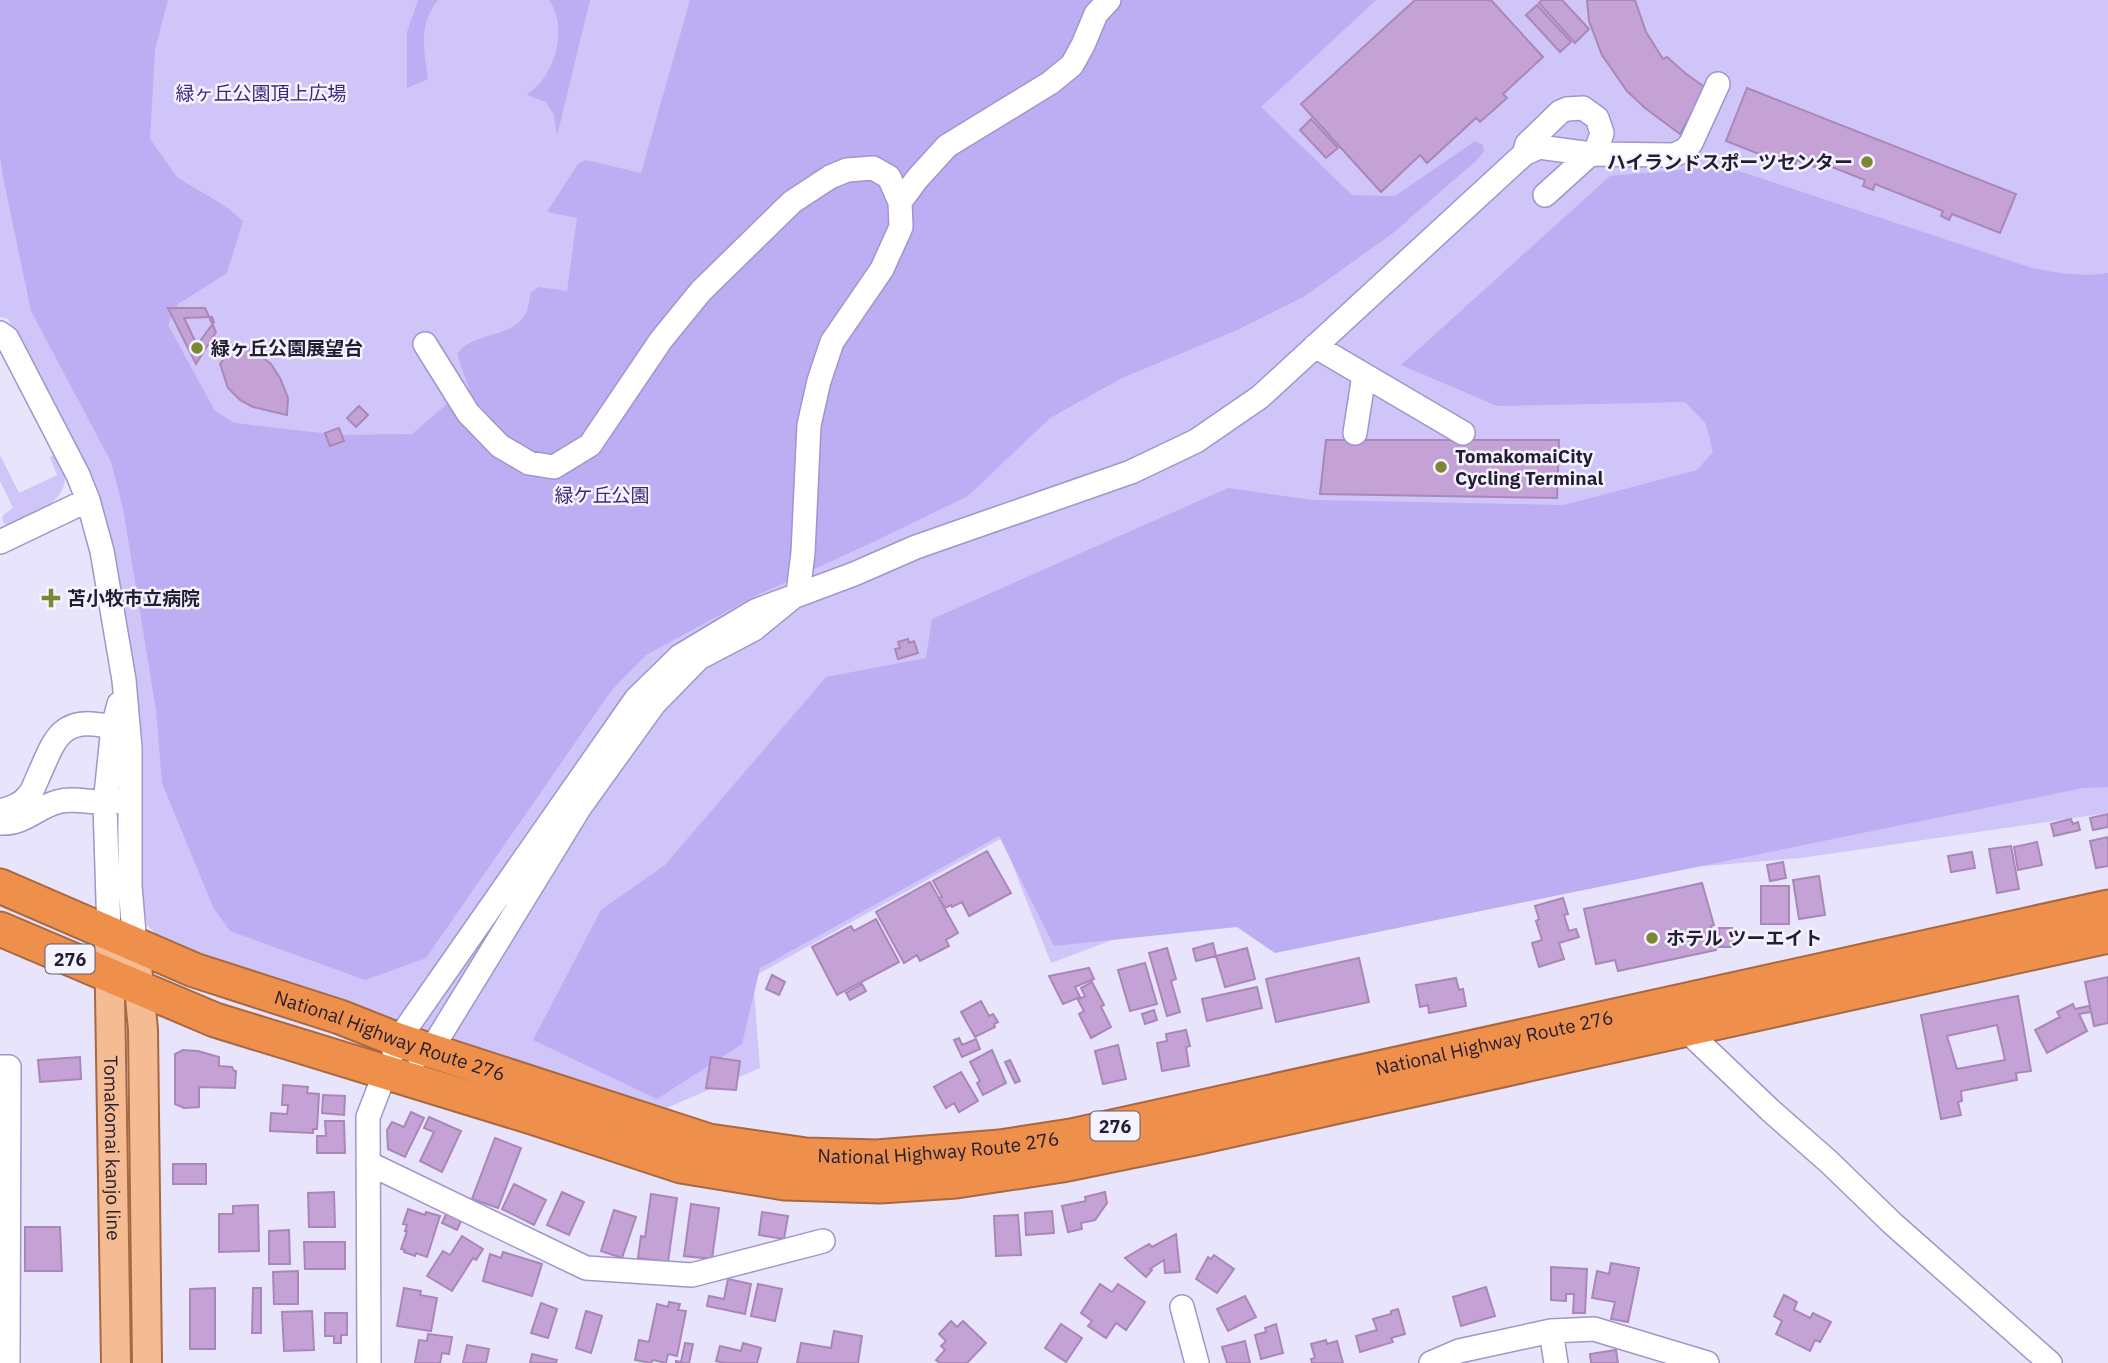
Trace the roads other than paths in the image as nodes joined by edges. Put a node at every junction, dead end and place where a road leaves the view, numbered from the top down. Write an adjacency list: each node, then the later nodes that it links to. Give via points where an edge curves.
1 (1109, 0): 5 (street, via 1096,14 1072,65 947,146)
2 (1717, 84): 3 (street, via 1685,150 1674,155)
3 (1591, 154): 4 (street, via 1539,147); 4 (street, via 1545,195 1552,181 1549,167 1529,156); 4 (street, via 1601,141 1600,125 1590,112 1575,107 1560,112)
4 (1519, 158): 8 (street)
5 (900, 202): 7 (street, via 889,177 873,168 830,177 792,202 701,291 661,340 590,445 554,467 529,463 500,446 468,413); 14 (street, via 901,228 882,270 832,342 819,381 809,425)
6 (0, 333): 12 (street, via 7,338)
7 (425, 344)
8 (1315, 346): 9 (street); 14 (street, via 1260,397 1196,442 1131,472)
9 (1364, 375): 10 (street); 11 (street)
10 (1355, 433)
11 (1463, 433)
12 (88, 500): 13 (street); 15 (street, via 102,551)
13 (0, 542)
14 (798, 593): 29 (street, via 755,611 680,656 636,699); 30 (street, via 754,629 699,658 654,705 580,807)
15 (124, 680): 16 (street); 17 (street)
16 (113, 727): 17 (street, via 122,731); 19 (street); 20 (street, via 86,722 69,726 56,738 29,795 14,808)
17 (130, 748): 18 (street)
18 (130, 772): 19 (street, via 118,801); 26 (street, via 130,886)
19 (105, 804): 21 (street, via 56,802 14,824); 26 (street)
20 (0, 811)
21 (0, 823)
22 (0, 886): 26 (highway, National Highway Route 276 / 276)
23 (2108, 907): 28 (highway, National Highway Route 276 / 276)
24 (0, 929): 27 (highway, National Highway Route 276 / 276)
25 (2108, 936): 28 (highway, National Highway Route 276 / 276)
26 (122, 939): 27 (main road, Tomakomai kanjo line); 29 (highway, National Highway Route 276 / 276, via 194,970)
27 (125, 983): 32 (highway, National Highway Route 276 / 276, via 215,1020); 40 (main road, Tomakomai kanjo line); 41 (main road, Tomakomai kanjo line, via 143,1030)
28 (1682, 1016): 30 (highway, National Highway Route 276 / 276, via 1070,1136 877,1157 806,1155 709,1140); 32 (highway, National Highway Route 276 / 276, via 1062,1165 956,1181 880,1186 785,1183 681,1166); 47 (street, via 1770,1110)
29 (398, 1040): 30 (highway, National Highway Route 276 / 276); 32 (street)
30 (431, 1051): 32 (street)
31 (0, 1067): 33 (street, via 9,1067)
32 (385, 1073): 34 (street, via 368,1117)
33 (5, 1150): 36 (street)
34 (368, 1163): 35 (street, via 586,1268 692,1275); 42 (street)
35 (823, 1241)
36 (4, 1246): 39 (street)
37 (1182, 1307): 43 (street)
38 (1551, 1331): 44 (street, via 1459,1351); 45 (street); 46 (street, via 1594,1329)
39 (8, 1363)
40 (116, 1363)
41 (147, 1363)
42 (369, 1363)
43 (1197, 1363)
44 (1431, 1363)
45 (1556, 1363)
46 (1707, 1363)
47 (2050, 1363)

